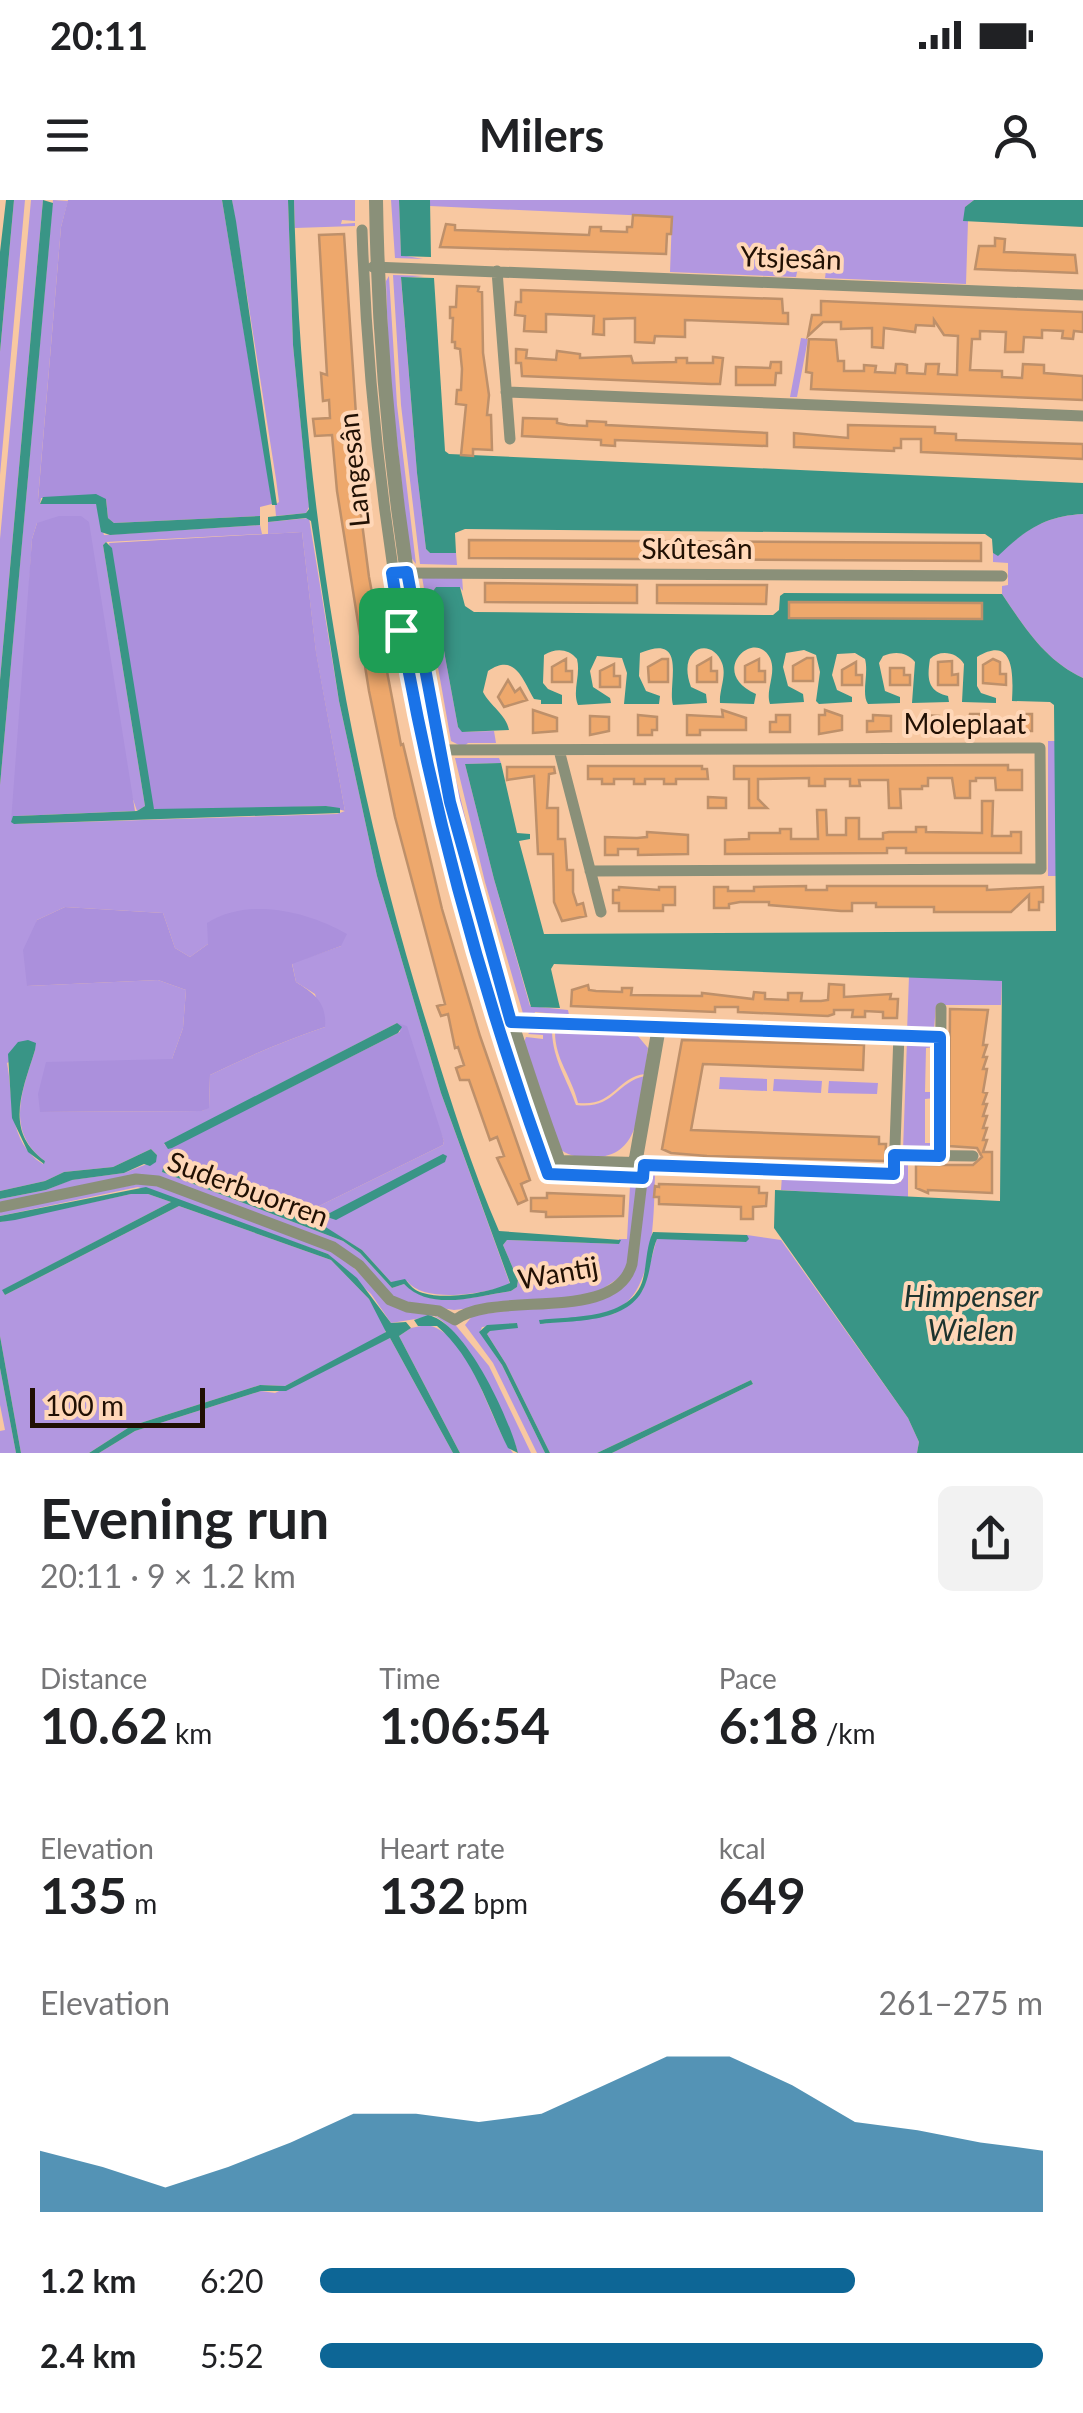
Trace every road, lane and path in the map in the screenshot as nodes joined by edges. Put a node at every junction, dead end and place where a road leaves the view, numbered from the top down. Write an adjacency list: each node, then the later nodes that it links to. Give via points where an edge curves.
1 (376, 200): 3 (street, Langesân)
2 (362, 230): 3 (street, Langesân)
3 (371, 267): 4 (street, Ytsjesân); 9 (street, Langesân)
4 (497, 271): 5 (street, Ytsjesân); 6 (street)
5 (1083, 295)
6 (506, 392): 7 (street); 8 (street)
7 (1083, 416)
8 (510, 439)
9 (400, 573): 10 (street, Skûtesân); 11 (street, Langesân)
10 (1002, 576)
11 (431, 750): 12 (street, Moleplaat); 16 (street, Langesân)
12 (560, 750): 13 (street); 13 (street, Moleplaat, via 1040,748 1041,870)
13 (590, 871): 14 (street)
14 (601, 912)
15 (941, 1008): 19 (street)
16 (503, 1021): 17 (street); 23 (street, Langesân, via 559,1162)
17 (659, 1028): 18 (street); 23 (street)
18 (898, 1036): 19 (street); 20 (street)
19 (940, 1037): 21 (street)
20 (894, 1155): 21 (street); 23 (street, via 894,1174)
21 (940, 1156): 22 (street)
22 (973, 1156)
23 (640, 1169): 25 (street, Wantij, via 632,1264 617,1288)
24 (0, 1207): 25 (street, Suderbuorren, via 136,1179 158,1181 333,1247 390,1300)
25 (455, 1320)

